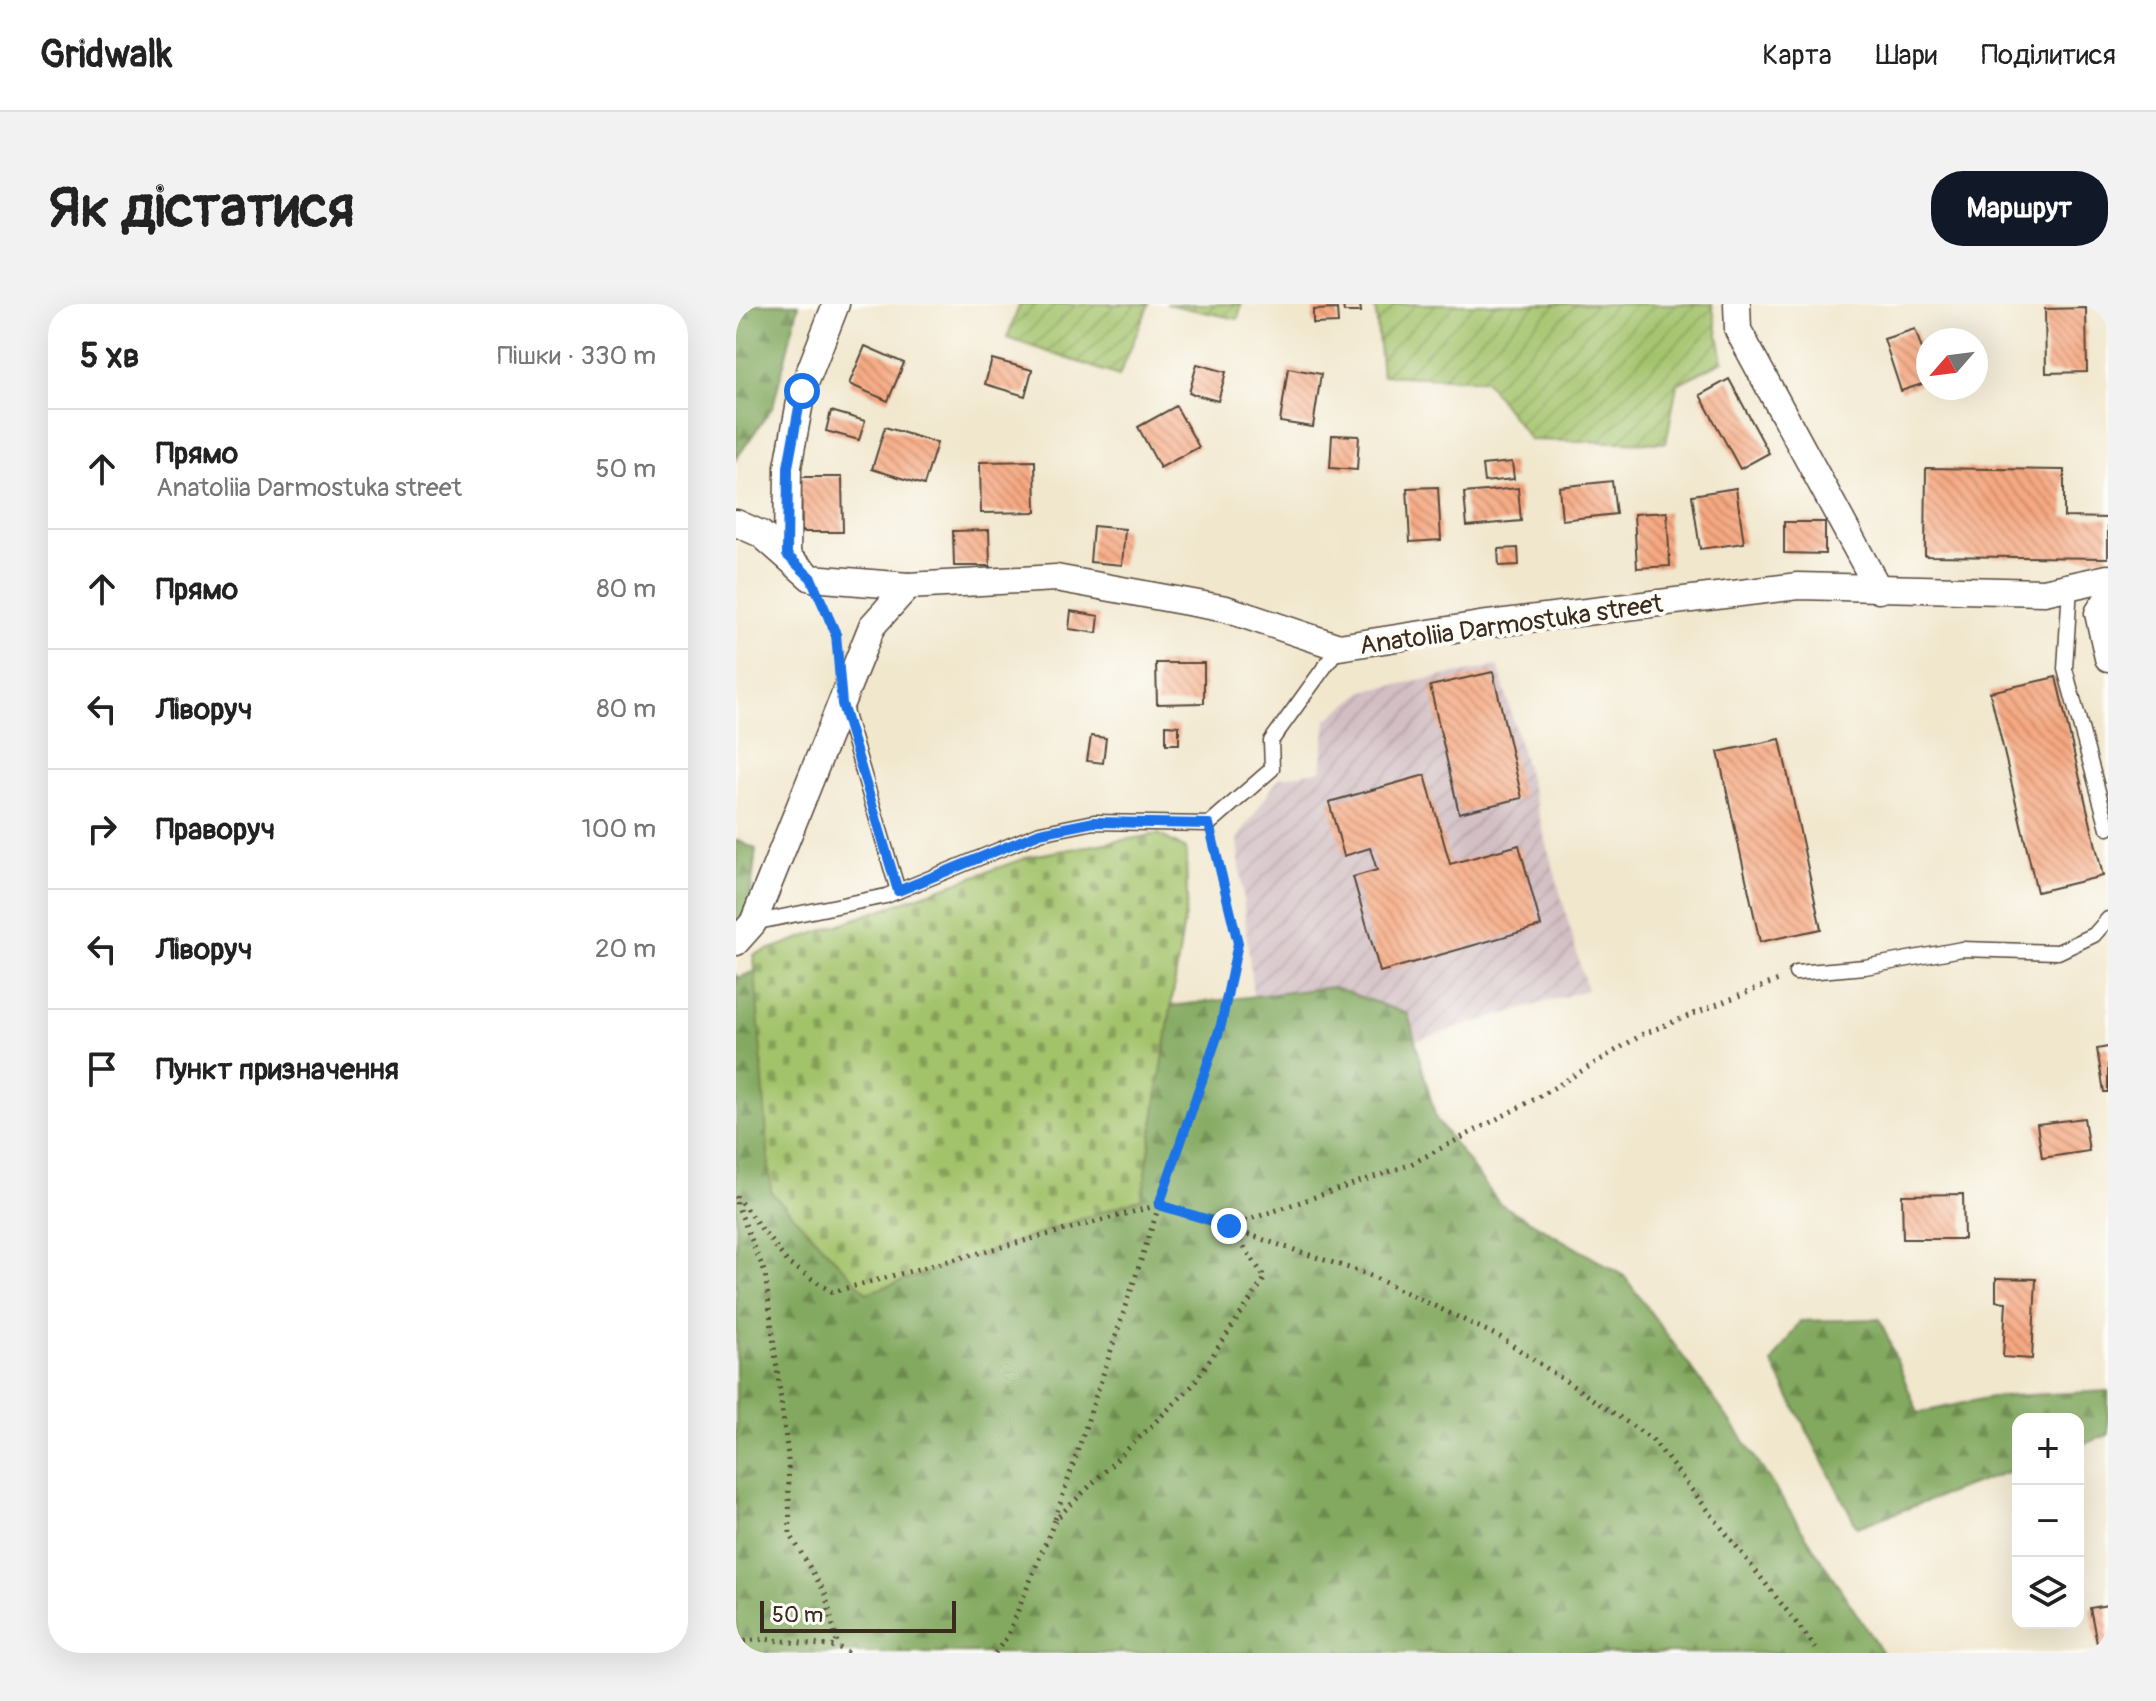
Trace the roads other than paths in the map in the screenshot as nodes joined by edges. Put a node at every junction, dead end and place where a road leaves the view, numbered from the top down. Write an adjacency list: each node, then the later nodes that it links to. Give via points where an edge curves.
1 (836, 304): 6 (street, via 799,406 788,467)
2 (1737, 304): 10 (street, via 1738,330)
3 (736, 512): 5 (street)
4 (736, 523): 5 (street)
5 (761, 534): 6 (street)
6 (787, 555): 8 (street, Anatoliia Darmostuka street, via 811,578)
7 (2108, 578): 9 (street, Anatoliia Darmostuka street)
8 (908, 586): 12 (street, Anatoliia Darmostuka street, via 1056,578 1226,609); 14 (street, via 872,626)
9 (2070, 586): 10 (street, Anatoliia Darmostuka street, via 2044,592); 15 (lane, via 2065,669)
10 (1879, 590): 12 (street, Anatoliia Darmostuka street, via 1798,586)
11 (2108, 598): 13 (street, via 2098,613)
12 (1339, 647): 16 (lane, via 1271,741 1272,769 1209,824 1080,825 1040,833)
13 (2108, 658)
14 (842, 704): 16 (lane); 18 (street)
15 (2108, 828)
16 (898, 891): 18 (lane)
17 (2108, 919): 19 (lane, via 2094,935 2058,952 1962,949)
18 (745, 932)
19 (1796, 973)

